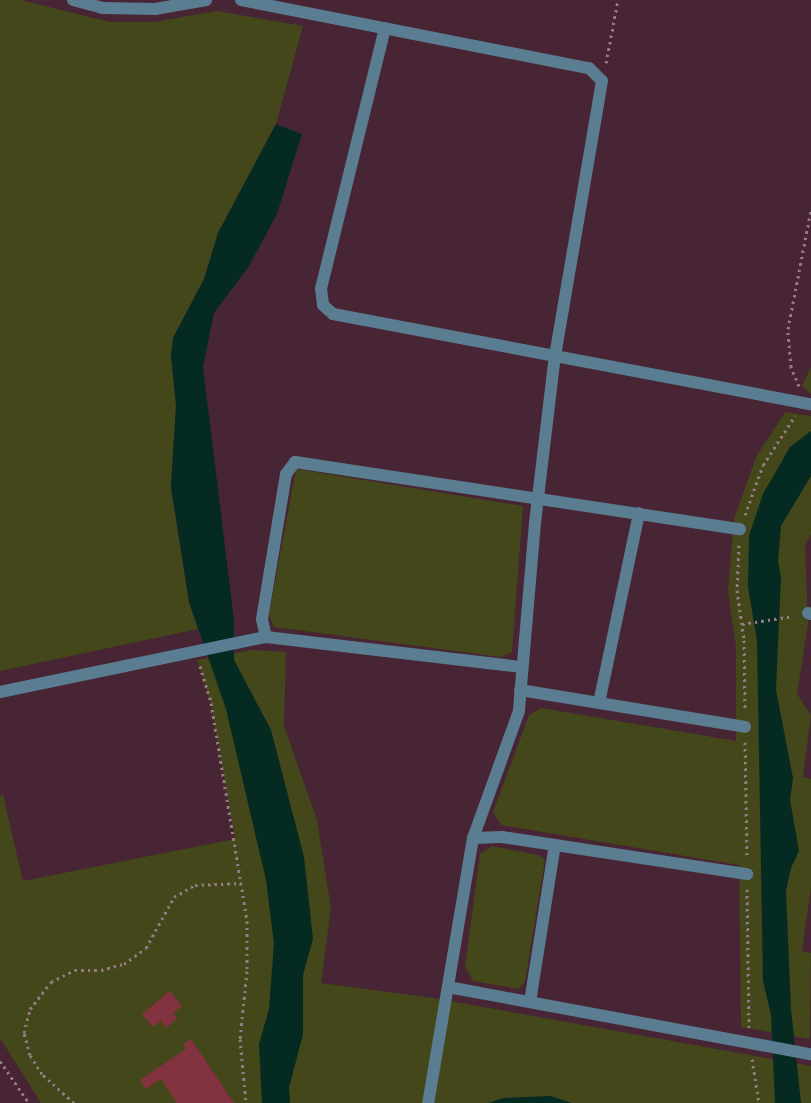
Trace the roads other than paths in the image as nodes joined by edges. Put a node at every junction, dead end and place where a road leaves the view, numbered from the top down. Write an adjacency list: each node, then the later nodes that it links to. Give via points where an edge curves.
1 (73, 0): 2 (street, via 102,8 155,9)
2 (206, 0)
3 (241, 0): 4 (street)
4 (385, 28): 5 (street, via 589,68 602,81); 5 (street, via 322,288 323,305 333,314)
5 (555, 355): 6 (street); 7 (street)
6 (811, 404)
7 (538, 498): 8 (street); 10 (street, via 296,462 286,474 262,619); 11 (street)
8 (639, 513): 9 (street); 14 (street)
9 (740, 529)
10 (266, 637): 11 (street); 13 (street)
11 (522, 668): 12 (street)
12 (520, 690): 14 (street); 16 (street, via 519,711)
13 (0, 692)
14 (599, 703): 15 (street)
15 (745, 727)
16 (473, 838): 17 (street, via 502,837); 19 (street)
17 (555, 845): 18 (street); 20 (street)
18 (747, 874)
19 (448, 987): 20 (street); 22 (street)
20 (530, 1002): 21 (street)
21 (811, 1054)
22 (428, 1103)

